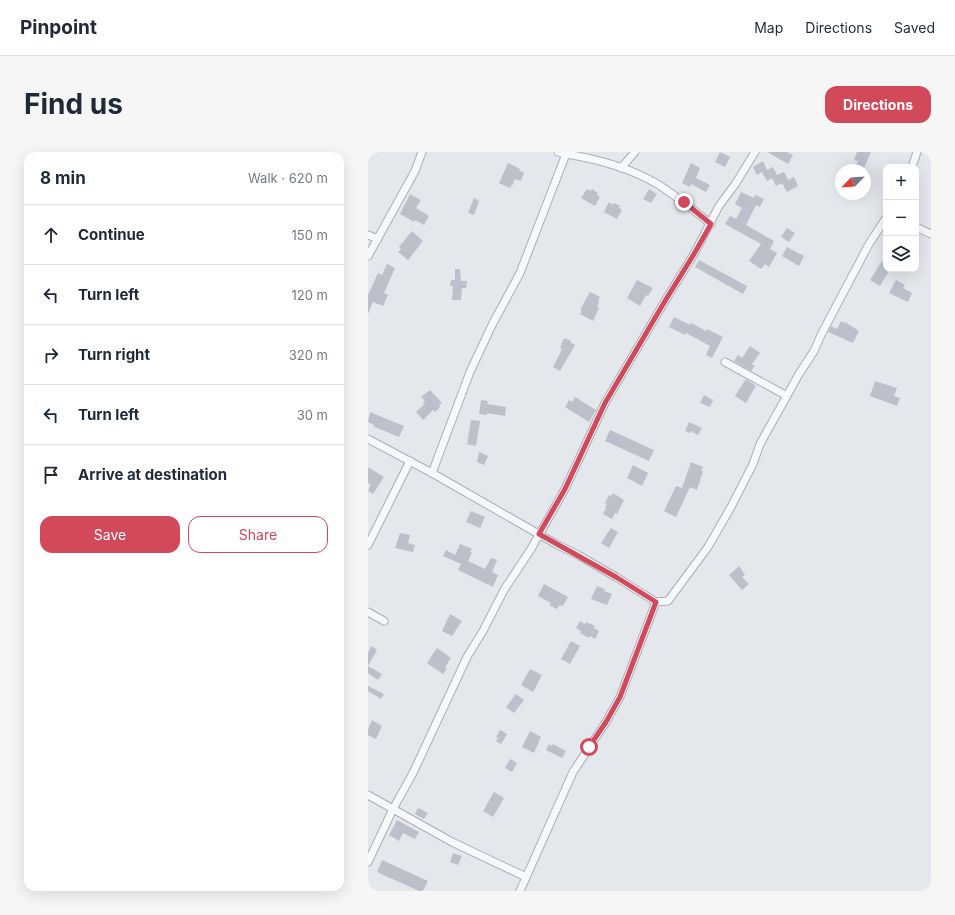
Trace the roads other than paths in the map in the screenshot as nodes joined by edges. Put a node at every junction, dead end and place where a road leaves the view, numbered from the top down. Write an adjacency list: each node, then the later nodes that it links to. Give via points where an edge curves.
1 (422, 152): 16 (street, via 415,172)
2 (558, 152): 7 (street)
3 (596, 152): 8 (street)
4 (636, 152): 10 (street)
5 (755, 152): 12 (street, via 719,206)
6 (917, 152): 9 (street)
7 (566, 154): 8 (street); 22 (street, via 520,273 470,372)
8 (590, 157): 10 (street)
9 (913, 164)
10 (621, 168): 12 (street, via 658,184)
11 (883, 222): 19 (street, via 868,244 814,352)
12 (711, 224): 23 (street, via 605,403 565,489)
13 (919, 228): 14 (street)
14 (931, 234)
15 (368, 235): 16 (street)
16 (378, 238): 17 (street)
17 (368, 256)
18 (725, 362): 19 (street)
19 (787, 396): 25 (street, via 708,548 668,601)
20 (368, 439): 21 (street)
21 (410, 461): 22 (street); 24 (street)
22 (432, 473): 23 (street)
23 (539, 534): 25 (street); 29 (street, via 467,657 413,773)
24 (368, 545)
25 (656, 602): 31 (street, via 620,697 573,772)
26 (368, 612): 27 (street)
27 (384, 621)
28 (368, 795): 29 (street)
29 (393, 809): 30 (street); 31 (street, via 452,842)
30 (368, 862)
31 (526, 877): 32 (street)
32 (520, 891)

